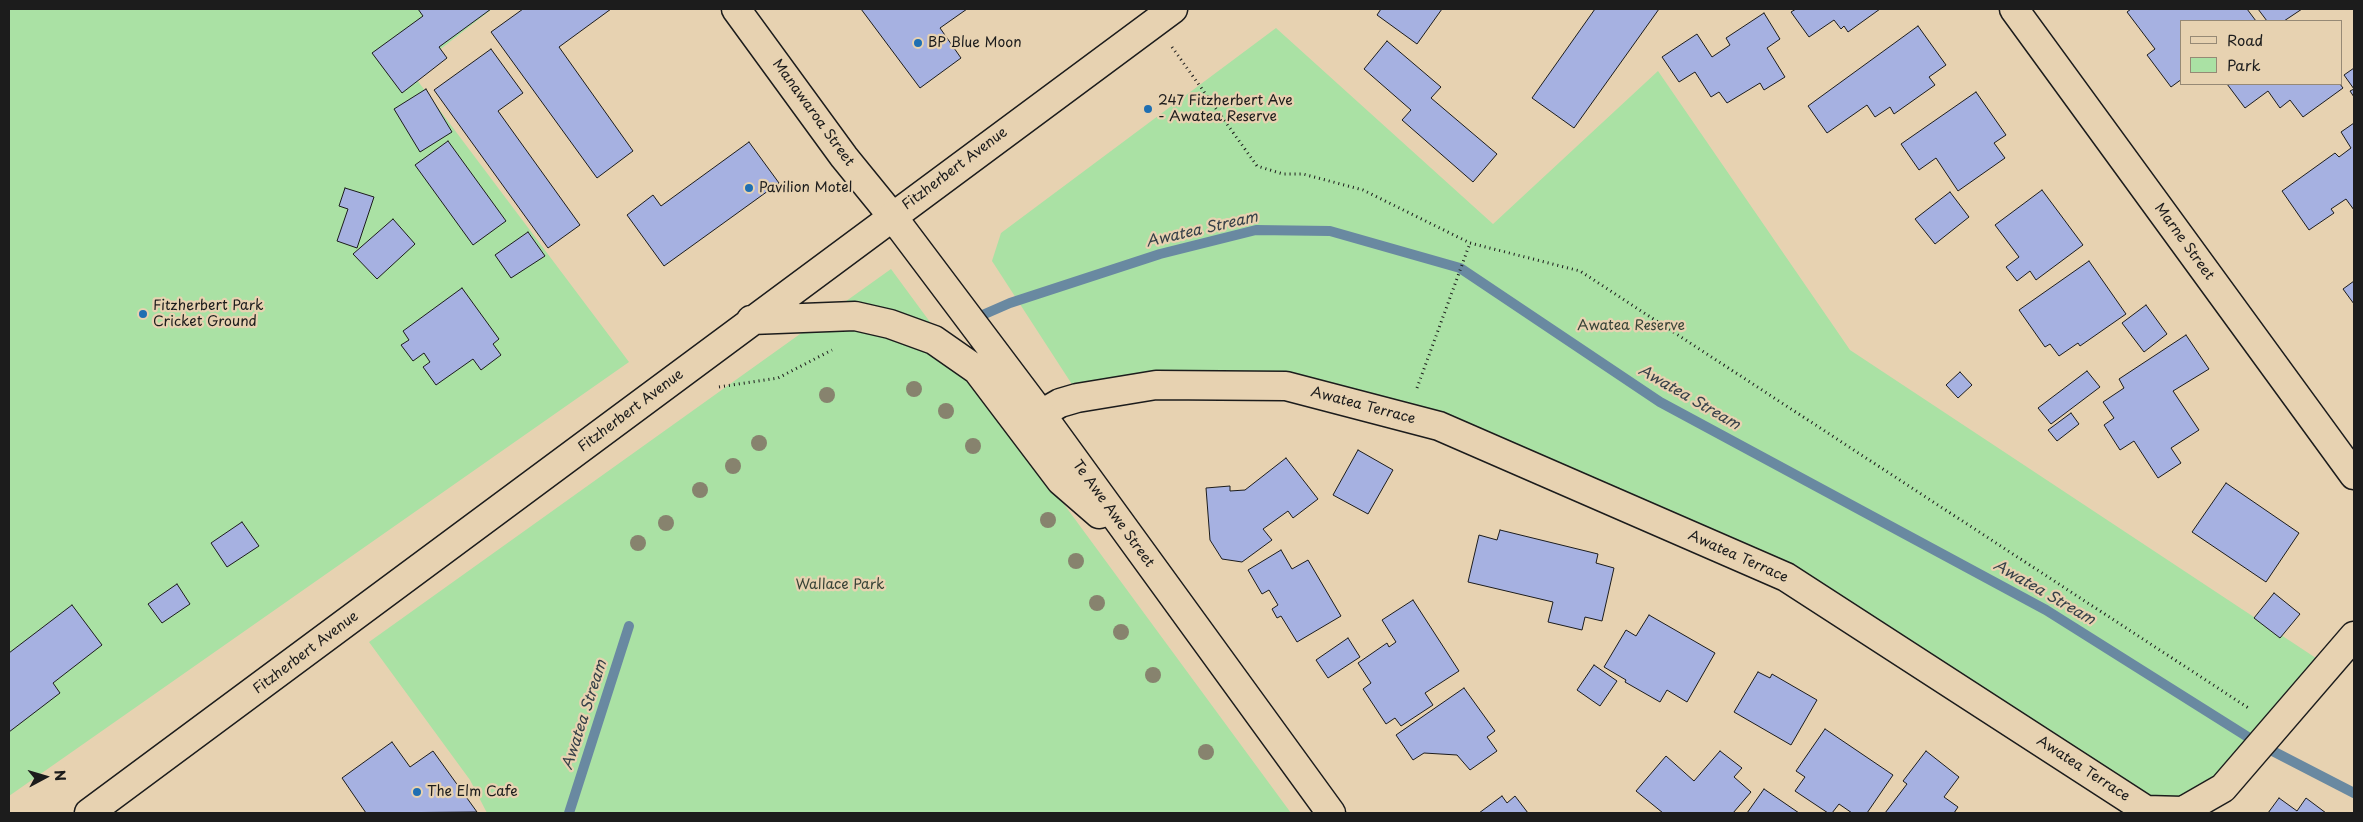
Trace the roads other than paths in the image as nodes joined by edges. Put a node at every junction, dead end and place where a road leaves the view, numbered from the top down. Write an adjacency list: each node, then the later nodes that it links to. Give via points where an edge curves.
1 (736, 9): 4 (main road, Manawaroa Street, via 844,157)
2 (2014, 9): 7 (main road, Marne Street)
3 (1163, 16): 4 (main road, Fitzherbert Avenue)
4 (892, 216): 5 (main road, Fitzherbert Avenue); 6 (main road, Te Awe Awe Street)
5 (752, 320): 8 (main road, via 855,316 890,324 934,340 977,370 1061,480); 11 (main road, Fitzherbert Avenue)
6 (1041, 414): 8 (main road, Te Awe Awe Street); 10 (main road, Awatea Terrace, via 1077,398 1156,385 1286,386 1439,426 1786,577 2146,810)
7 (2354, 475)
8 (1136, 546): 12 (main road, Te Awe Awe Street)
9 (2354, 636): 10 (main road, Awatea Terrace, via 2223,788)
10 (2184, 812)
11 (89, 813)
12 (1331, 813)

